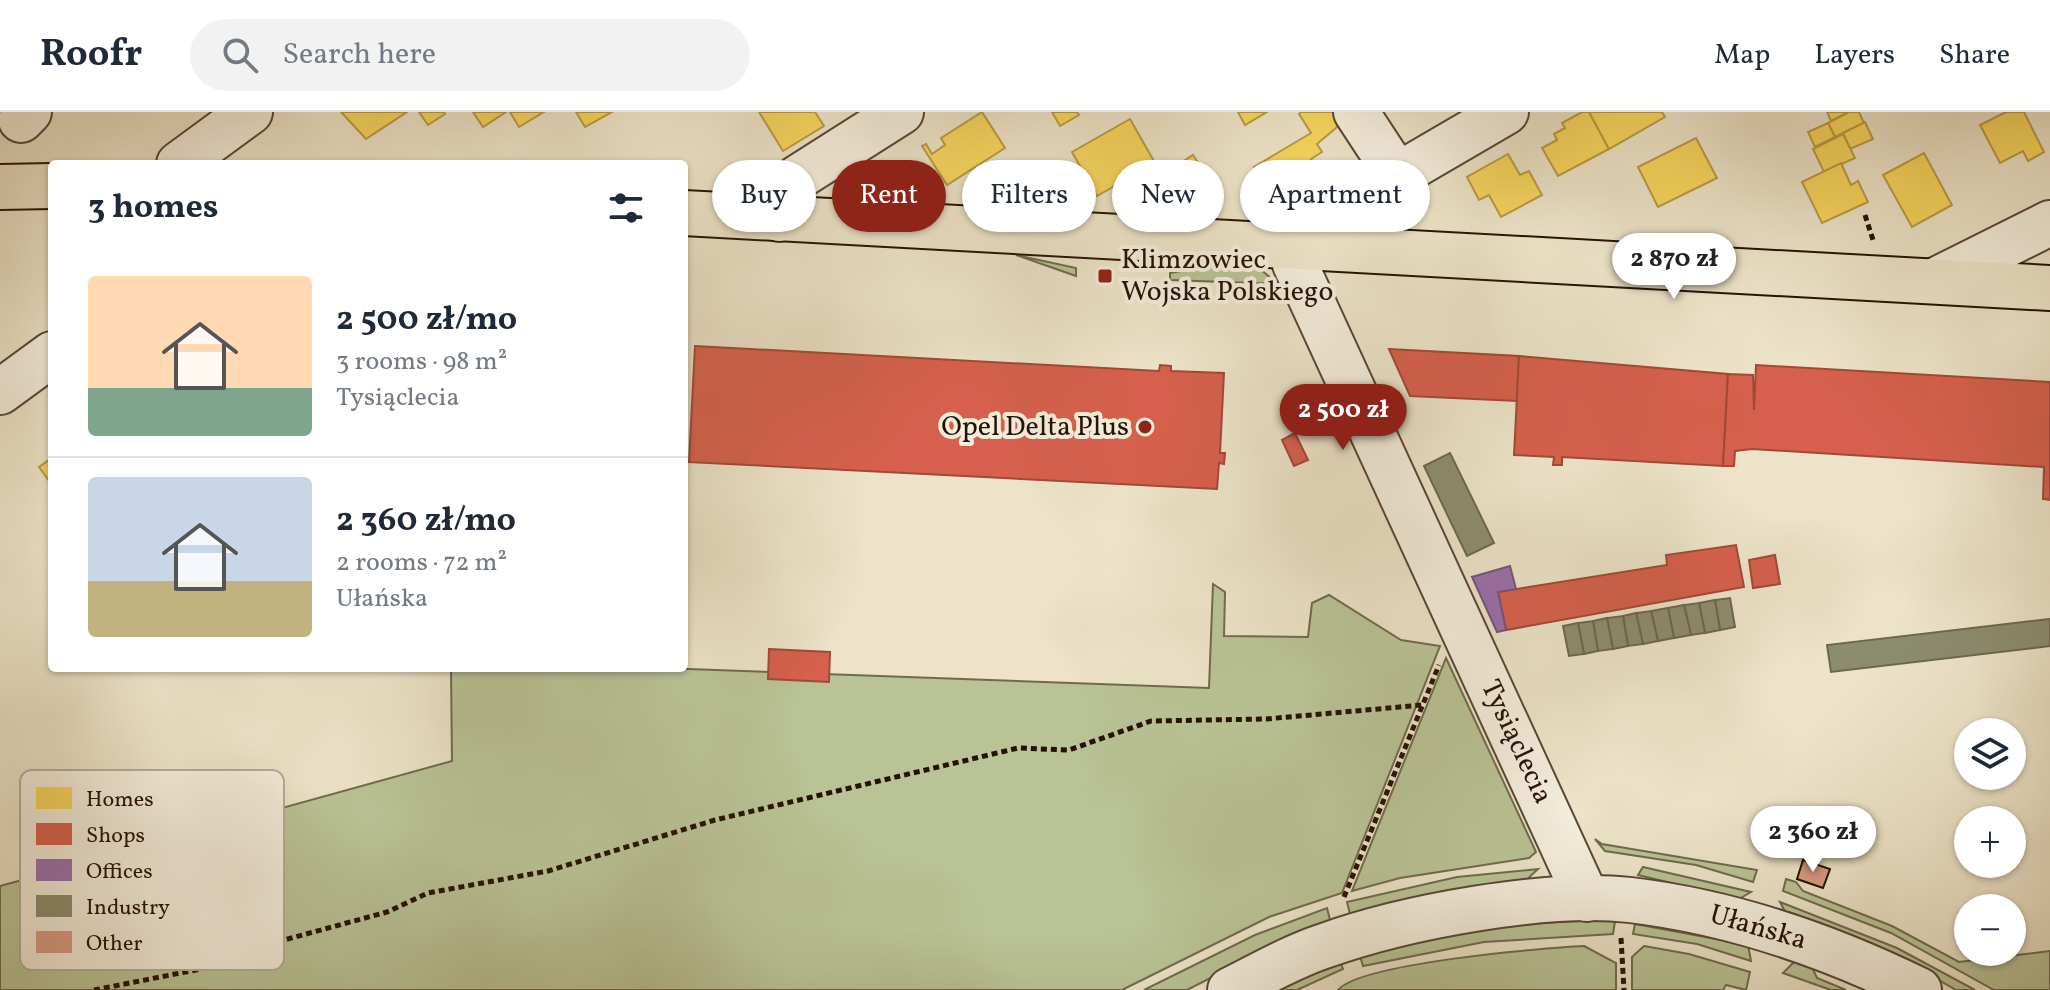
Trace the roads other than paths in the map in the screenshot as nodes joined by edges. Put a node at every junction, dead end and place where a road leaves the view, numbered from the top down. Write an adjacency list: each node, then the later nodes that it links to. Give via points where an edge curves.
1 (250, 112): 5 (street)
2 (901, 112): 8 (street)
3 (1356, 112): 6 (street)
4 (1506, 112): 7 (street)
5 (184, 160)
6 (1387, 160)
7 (1419, 160)
8 (816, 166)
9 (48, 186): 10 (main road)
10 (0, 187)
11 (688, 213): 12 (main road)
12 (712, 215)
13 (816, 221): 16 (main road)
14 (2050, 223): 17 (street)
15 (1313, 232): 16 (street)
16 (1302, 247): 17 (main road); 21 (street, Tysiąclecia, via 1295,264 1300,277)
17 (1934, 281): 18 (main road)
18 (2050, 288)
19 (48, 357): 20 (street)
20 (0, 392)
21 (1587, 899): 22 (street, via 1506,906 1367,933 1323,946); 23 (street, Ułańska, via 1694,909 1766,928 1839,952)
22 (1230, 990)
23 (1919, 990)

